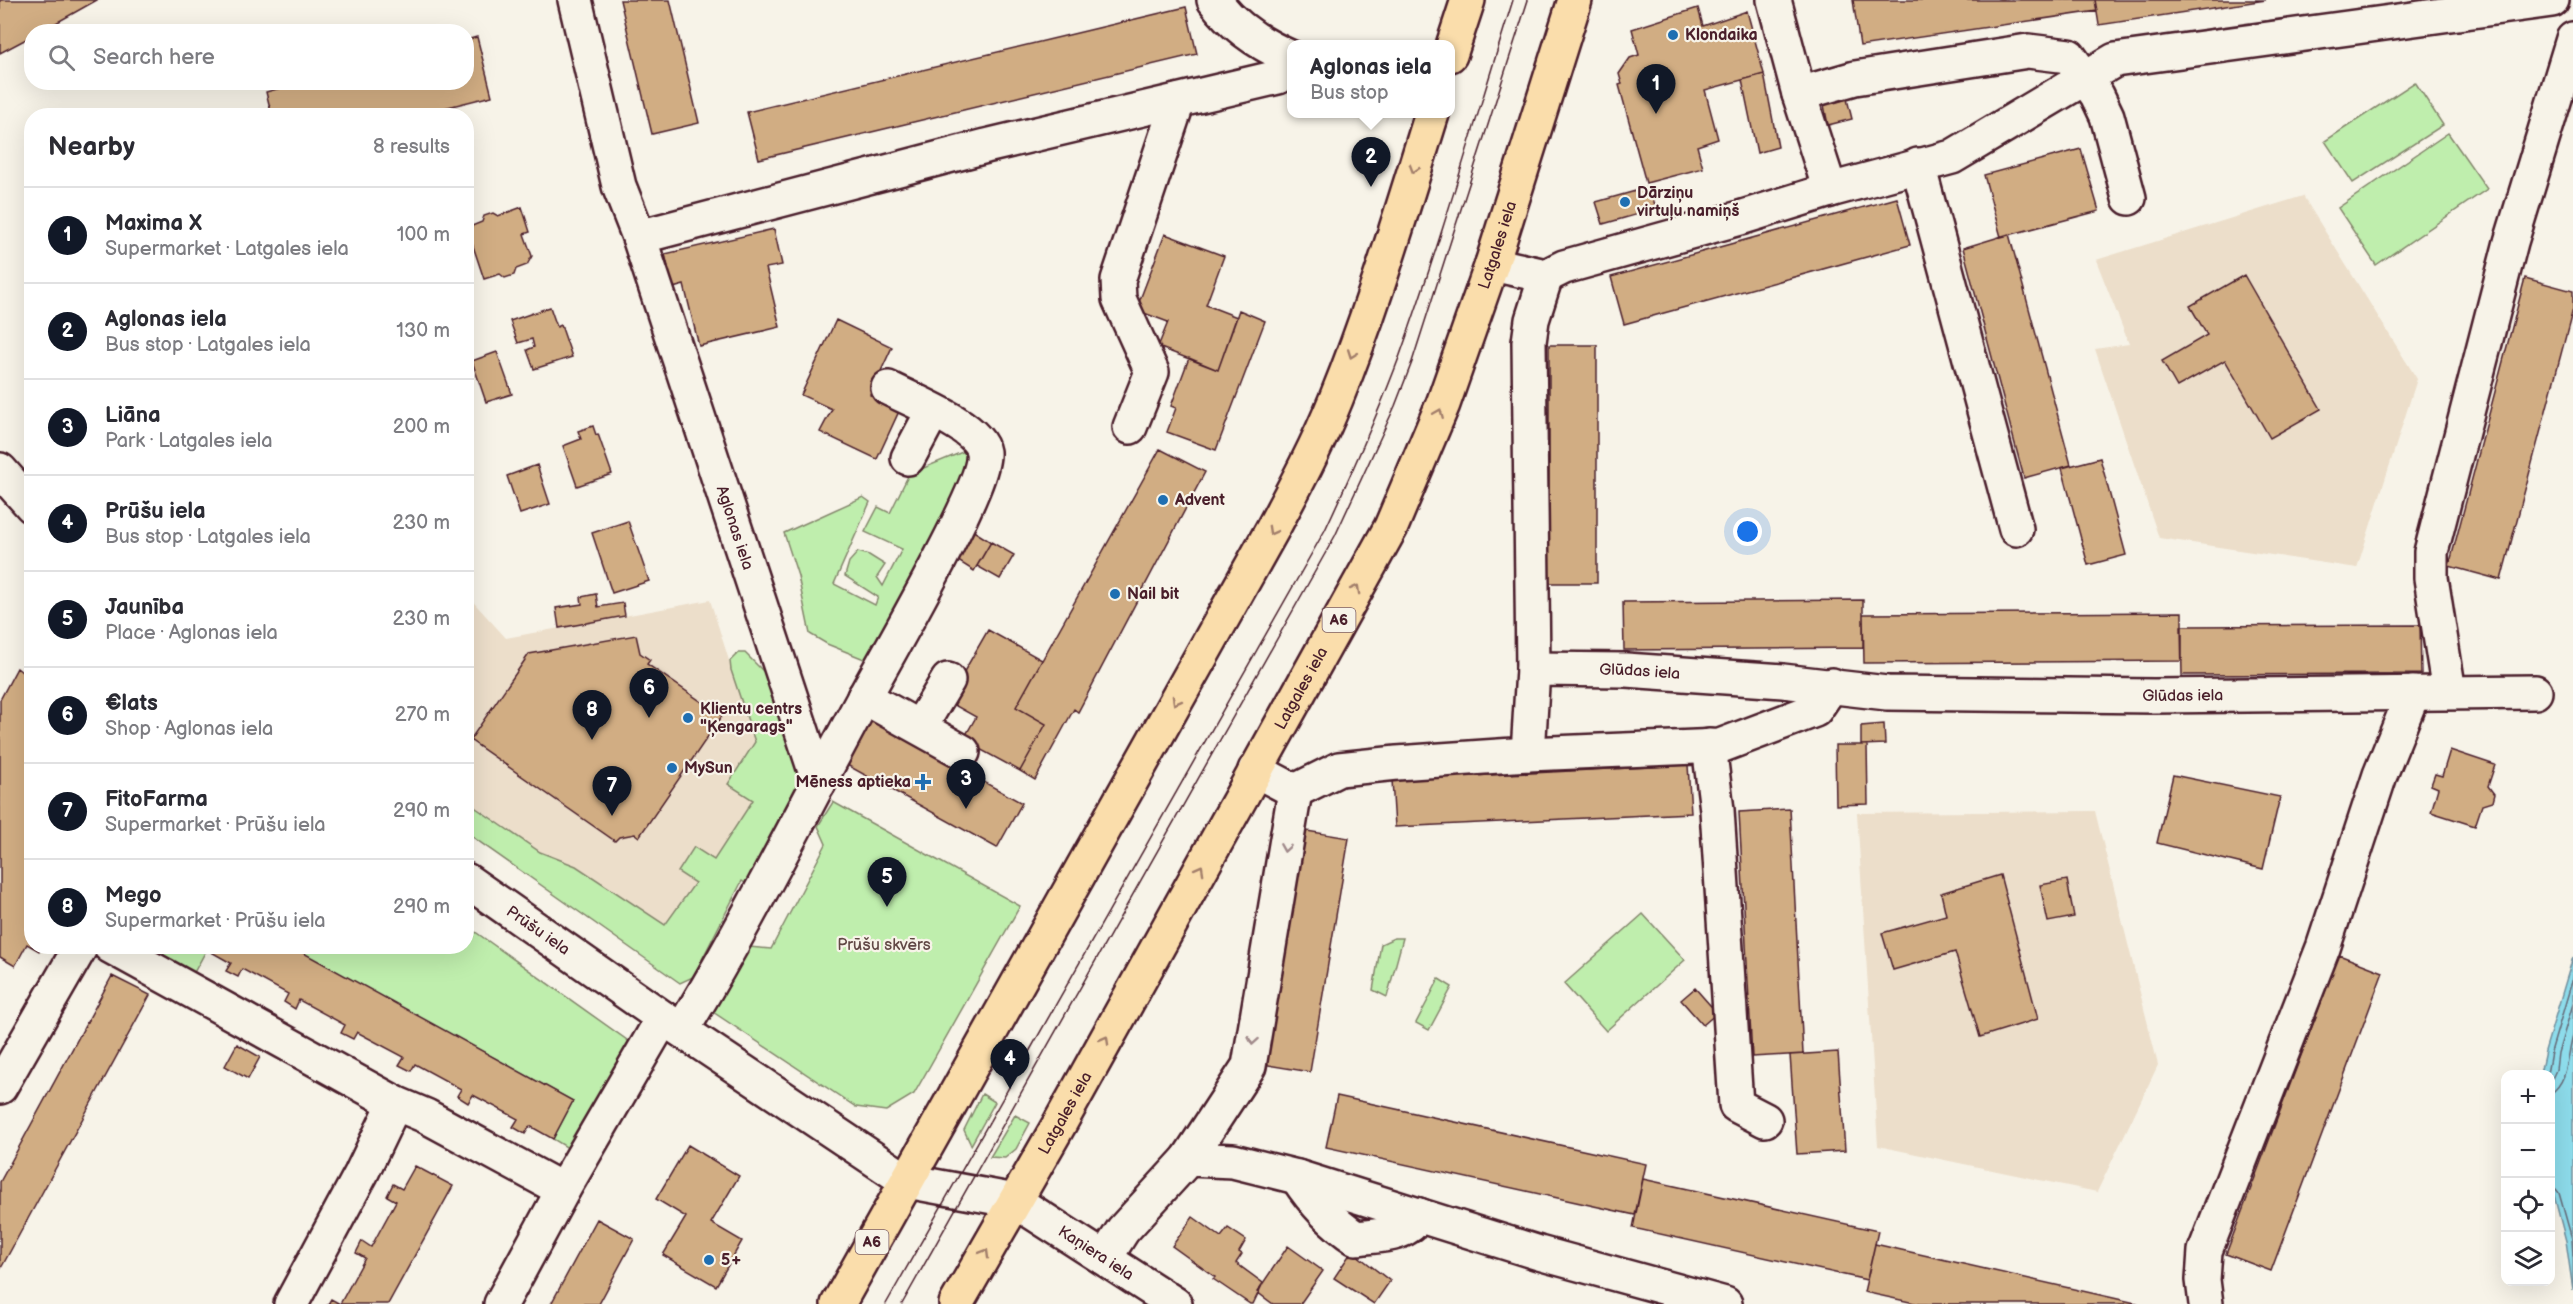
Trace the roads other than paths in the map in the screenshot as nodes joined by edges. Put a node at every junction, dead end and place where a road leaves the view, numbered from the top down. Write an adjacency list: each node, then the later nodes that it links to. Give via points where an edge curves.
1 (574, 0): 20 (street, Aglonas iela, via 619,186)
2 (1215, 0): 11 (street, via 1238,27)
3 (1468, 0): 10 (highway)
4 (1575, 0): 21 (highway, Latgales iela / A6)
5 (1774, 0): 14 (street)
6 (2552, 0): 13 (street, via 2115,60)
7 (2572, 0): 8 (street)
8 (2573, 10)
9 (2573, 39): 33 (street, via 2511,242 2431,552 2431,578)
10 (1455, 40)
11 (1287, 56)
12 (1287, 72): 15 (street)
13 (2084, 78): 14 (street, via 2069,56 2028,51 1855,78); 17 (street, via 1952,157); 19 (street, via 2107,116)
14 (1799, 94): 18 (street)
15 (1178, 101): 20 (street, via 986,146); 25 (street, via 1118,280 1119,299 1152,372)
16 (1429, 118): 52 (highway, A6, one-way to 52, via 1382,271 1308,462)
17 (1918, 165): 18 (street); 29 (street)
18 (1830, 190): 22 (street, via 1564,267)
19 (2129, 198)
20 (639, 237): 42 (street, Aglonas iela)
21 (1491, 264): 22 (street); 41 (highway, Latgales iela / A6, one-way to 21, via 1391,527 1443,404)
22 (1546, 276): 30 (street, via 1529,342)
23 (888, 388): 24 (street)
24 (933, 411): 26 (street); 36 (street, via 977,438 983,451 982,467 958,522)
25 (1130, 427)
26 (908, 458)
27 (0, 470): 28 (street)
28 (24, 497)
29 (2016, 529)
30 (1533, 669): 32 (street, Glūdas iela, via 1626,670); 40 (street)
31 (948, 680): 37 (street)
32 (1832, 686): 35 (street, Glūdas iela, via 1887,693); 38 (street, via 1815,710 1720,746)
33 (2449, 692): 34 (street, Glūdas iela); 35 (street, Glūdas iela)
34 (2535, 692)
35 (2413, 693): 62 (street, via 2380,775 2323,948 2205,1251)
36 (864, 697): 37 (street); 42 (street)
37 (920, 727): 39 (street)
38 (1709, 746): 40 (street); 50 (street, via 1717,810 1736,1105)
39 (963, 752)
40 (1528, 754): 43 (street, via 1339,769)
41 (1255, 770): 43 (street); 54 (highway, Latgales iela / A6, one-way to 41)
42 (819, 783): 47 (street, via 727,956)
43 (1295, 791): 51 (street, one-way to 51, via 1249,1066)
44 (474, 886): 47 (street, Prūšu iela)
45 (76, 954): 48 (street)
46 (125, 954): 49 (street)
47 (672, 1024): 52 (street, Prūšu iela); 53 (street)
48 (0, 1088)
49 (395, 1102): 53 (street); 56 (street)
50 (1765, 1120)
51 (1188, 1159): 55 (street, via 1124,1230); 61 (street, via 1233,1161 1297,1177 1539,1253)
52 (907, 1182): 54 (street, Prūšu iela); 58 (highway, A6)
53 (563, 1190): 57 (street)
54 (1015, 1201): 55 (street, Kaņiera iela); 59 (highway, Latgales iela / A6, one-way to 54)
55 (1105, 1258): 60 (street, Kaņiera iela)
56 (291, 1304)
57 (501, 1304)
58 (837, 1304)
59 (956, 1304)
60 (1175, 1304)
61 (1725, 1304)
62 (2206, 1304)

